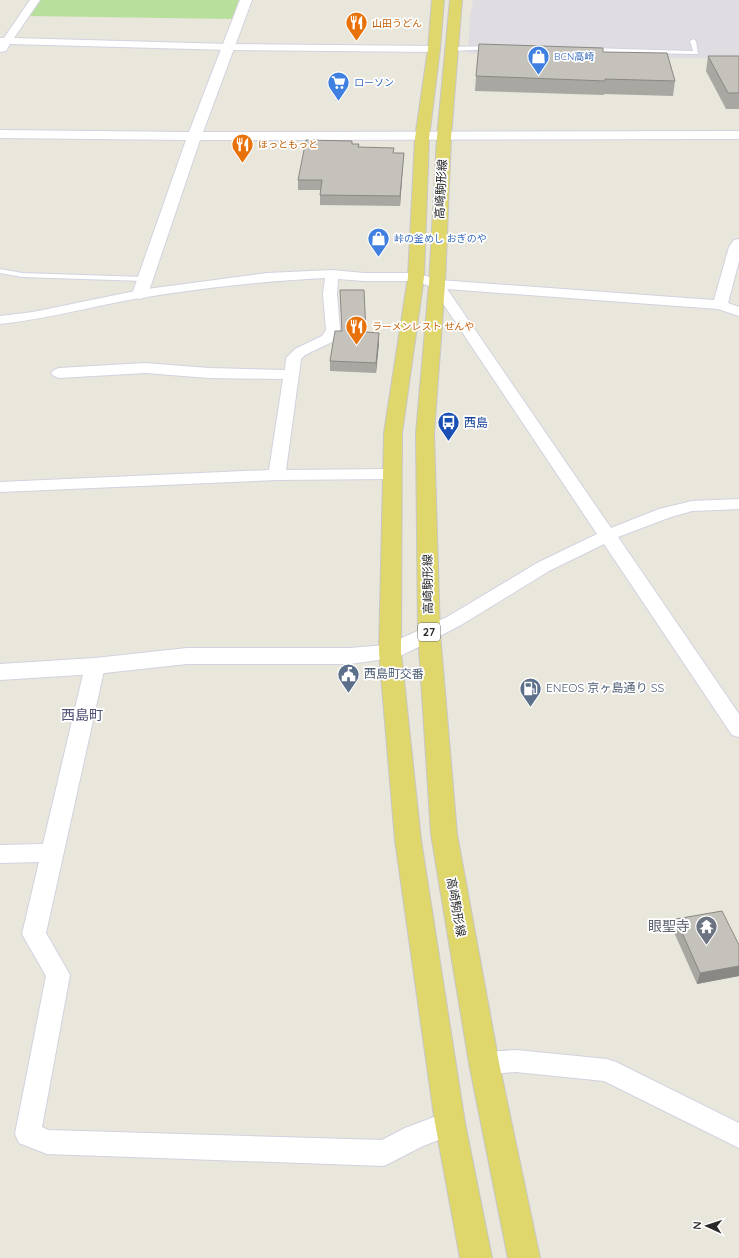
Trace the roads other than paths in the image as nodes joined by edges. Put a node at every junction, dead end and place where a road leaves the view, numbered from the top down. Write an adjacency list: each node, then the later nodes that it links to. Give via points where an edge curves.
1 (35, 0): 5 (street)
2 (246, 0): 7 (street)
3 (438, 0): 9 (main road, 高崎駒形線 / 27)
4 (456, 0): 9 (main road, 高崎駒形線 / 27)
5 (4, 41): 7 (street); 11 (street)
6 (692, 41): 10 (lane, via 696,53)
7 (229, 47): 9 (street); 15 (street)
8 (498, 48): 9 (lane)
9 (443, 49): 14 (main road, 高崎駒形線 / 27); 16 (main road, 高崎駒形線 / 27)
10 (585, 50)
11 (0, 52)
12 (0, 134): 15 (street)
13 (739, 135): 14 (street)
14 (444, 137): 16 (street); 22 (main road, 高崎駒形線 / 27)
15 (194, 138): 16 (street); 21 (street)
16 (422, 138): 20 (main road, 高崎駒形線 / 27)
17 (739, 243): 24 (street)
18 (0, 271): 21 (lane, via 22,276)
19 (332, 274): 20 (street); 23 (street, via 267,278); 28 (street, via 332,330 327,339 300,352 294,358)
20 (416, 277): 22 (street); 29 (main road, 高崎駒形線 / 27, via 393,433)
21 (144, 279): 23 (street)
22 (437, 284): 24 (street); 33 (street); 34 (main road, 高崎駒形線 / 27, via 425,433)
23 (140, 294): 26 (street, via 33,316)
24 (720, 305): 25 (street)
25 (739, 312)
26 (0, 320)
27 (59, 373): 28 (street, via 145,368)
28 (292, 375): 30 (street)
29 (393, 474): 30 (street); 35 (main road, 高崎駒形線 / 27)
30 (277, 475): 31 (street)
31 (0, 487)
32 (739, 504): 33 (street, via 692,506 665,513)
33 (608, 535): 34 (street, via 543,568); 38 (street)
34 (429, 633): 35 (street); 41 (main road, 高崎駒形線 / 27, via 444,834)
35 (390, 652): 36 (street, via 350,656 187,656); 42 (main road, 高崎駒形線 / 27, via 408,840)
36 (95, 666): 37 (street); 39 (street)
37 (0, 672)
38 (739, 730)
39 (52, 853): 40 (street); 42 (street, via 34,934 58,975 28,1134 47,1142 384,1153 414,1137)
40 (0, 854)
41 (484, 1063): 43 (street, via 516,1061 607,1070); 45 (main road, 高崎駒形線 / 27)
42 (450, 1123): 44 (main road, 高崎駒形線 / 27)
43 (739, 1136)
44 (476, 1258)
45 (524, 1258)

